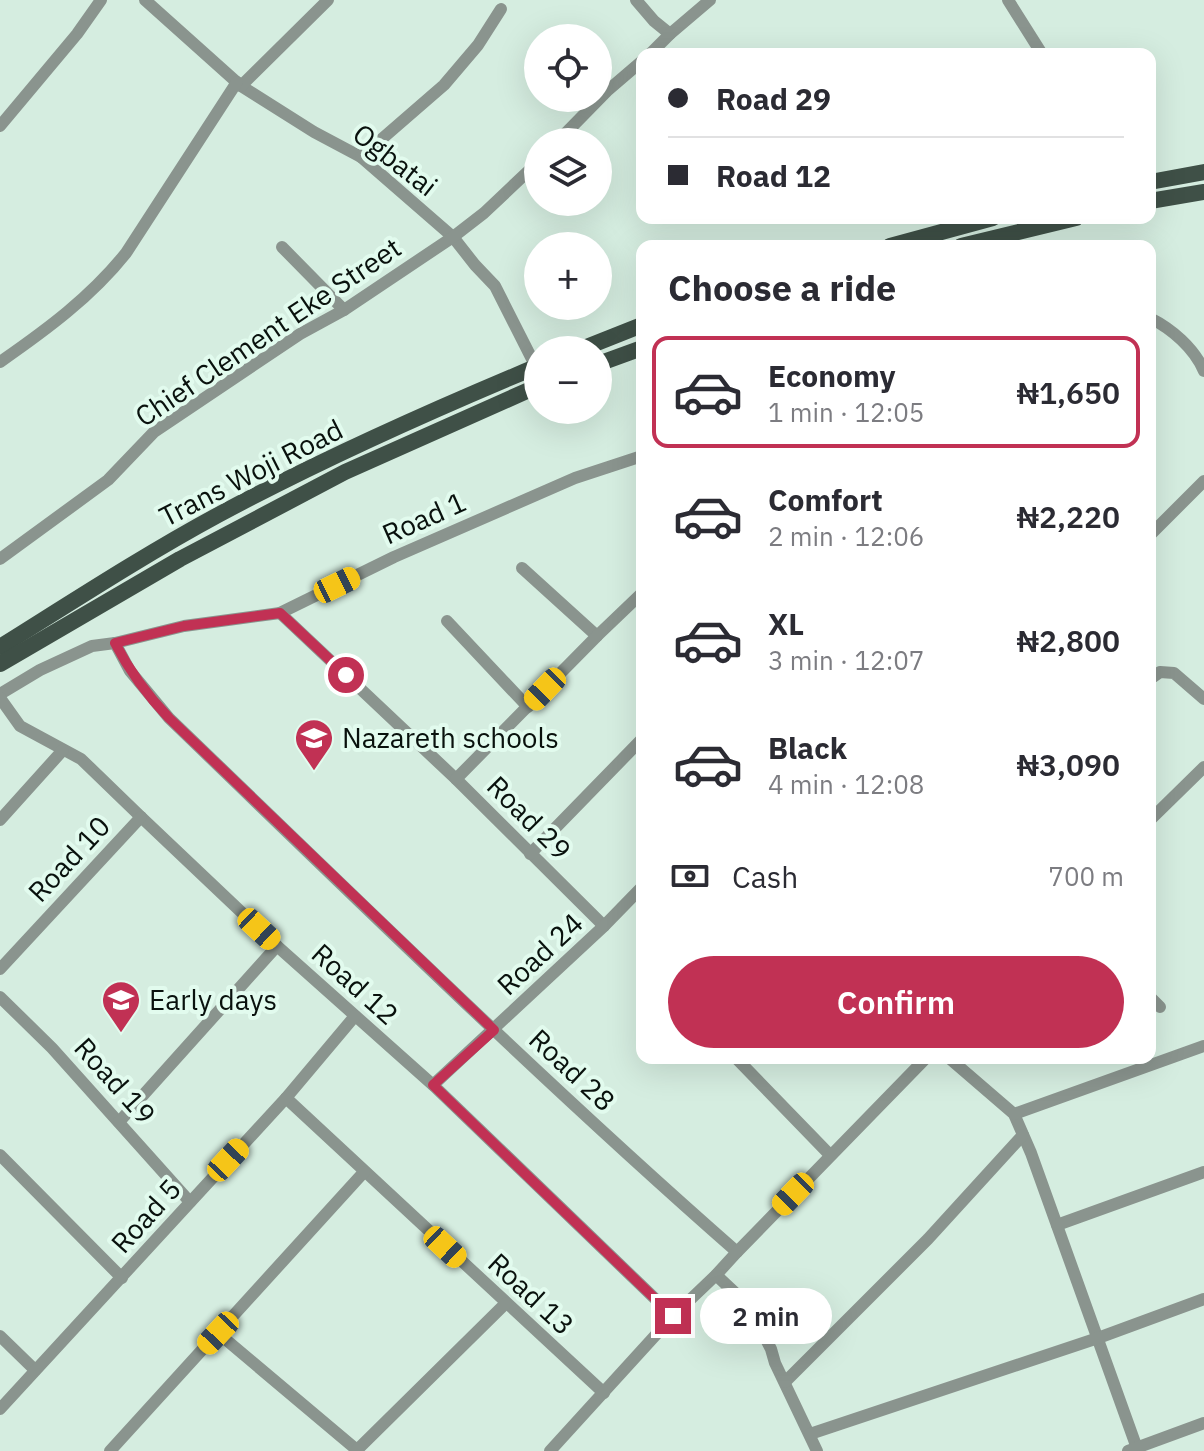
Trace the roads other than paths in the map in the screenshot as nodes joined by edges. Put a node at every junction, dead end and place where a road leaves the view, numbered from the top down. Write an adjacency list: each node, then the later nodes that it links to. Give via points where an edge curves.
1 (101, 0): 15 (street)
2 (145, 0): 9 (street, Ogbatai)
3 (169, 0): 9 (street)
4 (328, 0): 14 (street)
5 (636, 0): 10 (street)
6 (710, 0): 10 (street)
7 (1008, 0): 12 (street)
8 (501, 9): 17 (street, via 444,85)
9 (159, 11): 14 (street, Ogbatai)
10 (670, 34): 11 (street)
11 (656, 48)
12 (1038, 48)
13 (636, 66): 16 (street)
14 (239, 84): 17 (street, Ogbatai); 36 (street, via 115,268)
15 (0, 126)
16 (571, 128)
17 (361, 157): 25 (street, Ogbatai)
18 (1204, 172): 20 (main road)
19 (524, 175): 25 (street, Chief Clement Eke Street)
20 (1156, 181)
21 (1204, 192): 22 (main road)
22 (1156, 200)
23 (971, 224): 26 (main road)
24 (1051, 224): 27 (main road)
25 (453, 237): 29 (street, Chief Clement Eke Street); 33 (street, Ogbatai, via 495,286)
26 (912, 240)
27 (986, 240)
28 (282, 247): 29 (street)
29 (344, 310): 43 (street, Chief Clement Eke Street, via 154,432 108,480)
30 (1156, 321): 37 (street, via 1171,330)
31 (636, 327): 32 (main road)
32 (612, 337)
33 (524, 342)
34 (636, 350): 35 (main road)
35 (612, 359)
36 (0, 362)
37 (1204, 371)
38 (524, 373): 50 (main road, Trans Woji Road, via 218,515)
39 (524, 392): 51 (main road, Trans Woji Road, via 345,472 180,559)
40 (636, 458): 46 (street, Road 1, via 561,484)
41 (1204, 481): 42 (street)
42 (1156, 529)
43 (0, 559)
44 (522, 568): 48 (street)
45 (636, 599): 48 (street)
46 (280, 613): 49 (street, Road 1, via 184,626); 59 (street, Road 29)
47 (447, 621): 55 (street)
48 (597, 636): 55 (street)
49 (115, 643): 53 (street, Road 1, via 92,646); 72 (street, Road 28, via 130,671 169,718)
50 (0, 647)
51 (0, 664)
52 (1156, 675): 54 (street, via 1174,673)
53 (0, 696): 57 (street, Road 12, via 20,726)
54 (1204, 699)
55 (528, 707): 59 (street)
56 (636, 745): 63 (street)
57 (63, 750): 61 (street, Road 12, via 81,759); 62 (street)
58 (1204, 767): 60 (street)
59 (456, 779): 63 (street, Road 29)
60 (1156, 814)
61 (141, 817): 66 (street, Road 12); 67 (street, Road 10)
62 (0, 820)
63 (530, 854): 65 (street, Road 29)
64 (636, 893): 65 (street, Road 24)
65 (604, 926): 72 (street, Road 24)
66 (277, 946): 71 (street, Road 12); 82 (street)
67 (0, 969)
68 (0, 997): 82 (street, Road 19)
69 (1156, 1003): 70 (street)
70 (1160, 1007)
71 (355, 1016): 79 (street, Road 12); 80 (street, Road 5)
72 (494, 1030): 79 (street, Road 24); 90 (street, Road 28)
73 (1204, 1046): 74 (street)
74 (1156, 1063)
75 (742, 1064): 85 (street)
76 (920, 1064): 85 (street)
77 (956, 1064): 81 (street)
78 (1154, 1064): 81 (street)
79 (433, 1085): 95 (street, Road 12)
80 (286, 1098): 86 (street, Road 13); 88 (street, Road 5)
81 (1014, 1114): 83 (street)
82 (119, 1122): 88 (street, Road 19)
83 (1023, 1135): 89 (street); 100 (street)
84 (0, 1155): 92 (street)
85 (830, 1155): 90 (street)
86 (364, 1172): 94 (street, Road 13); 96 (street)
87 (1204, 1172): 89 (street)
88 (190, 1202): 92 (street, Road 5)
89 (1057, 1225): 98 (street)
90 (737, 1252): 91 (street)
91 (716, 1275): 95 (street); 100 (street, via 748,1305)
92 (122, 1278): 99 (street, Road 5)
93 (1204, 1299): 98 (street)
94 (506, 1303): 101 (street, Road 13); 105 (street)
95 (673, 1316): 101 (street)
96 (218, 1333): 105 (street); 107 (street)
97 (0, 1336): 99 (street)
98 (1098, 1338): 104 (street); 106 (street)
99 (35, 1370): 102 (street, Road 5)
100 (785, 1382): 104 (street)
101 (604, 1393): 108 (street)
102 (0, 1409)
103 (1204, 1423): 106 (street)
104 (810, 1434): 109 (street)
105 (356, 1450)
106 (1134, 1450)
107 (110, 1451)
108 (550, 1451)
109 (817, 1451)

